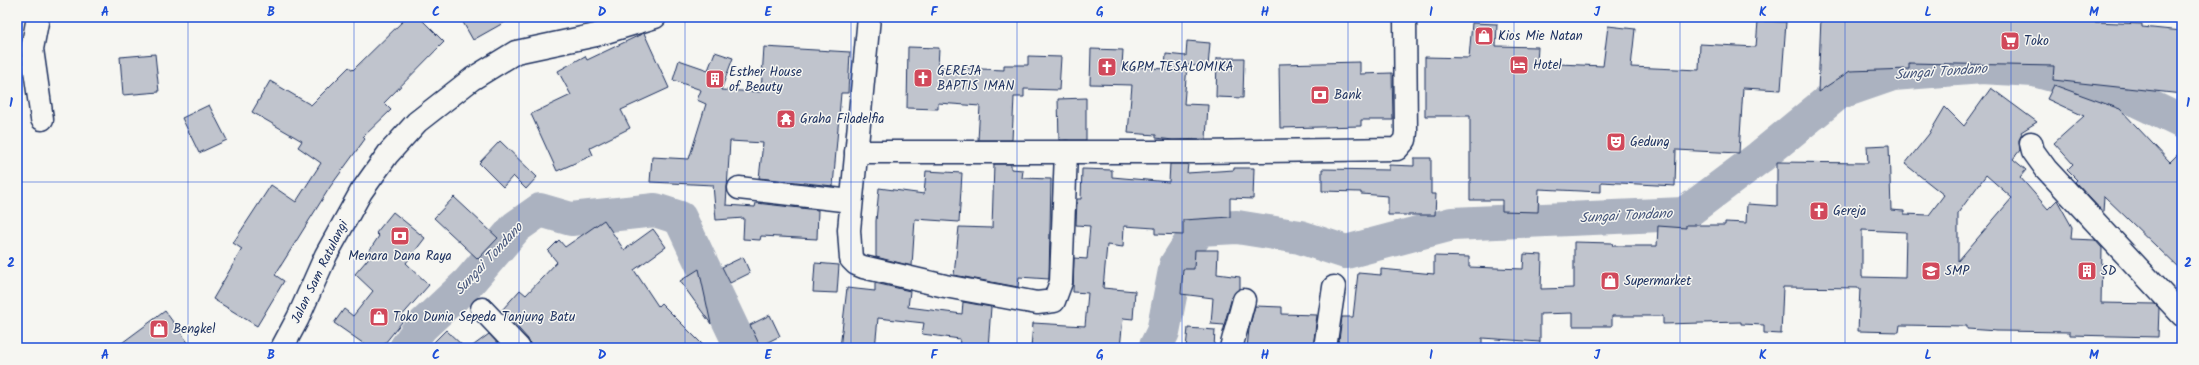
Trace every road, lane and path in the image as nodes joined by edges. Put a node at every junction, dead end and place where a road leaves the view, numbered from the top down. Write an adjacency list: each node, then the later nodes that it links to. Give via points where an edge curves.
1 (38, 17): 5 (street, via 32,50)
2 (655, 17): 15 (street, Jalan Sam Ratulangi, via 596,35 516,52 472,78 417,122 388,154 362,192 326,255)
3 (869, 17): 7 (street)
4 (1405, 17): 8 (street, via 1406,132 1405,140 1397,149)
5 (42, 119)
6 (2031, 143): 14 (street, via 2046,169)
7 (856, 152): 8 (street); 10 (street)
8 (1066, 152): 10 (street, via 1061,282 1054,300 1047,303 945,286 892,275 856,264 851,259 849,237)
9 (739, 188): 10 (street)
10 (851, 201)
11 (1334, 287): 18 (street)
12 (1244, 300): 17 (street)
13 (482, 309): 16 (street)
14 (2182, 315)
15 (282, 348)
16 (519, 348)
17 (1231, 348)
18 (1325, 348)

